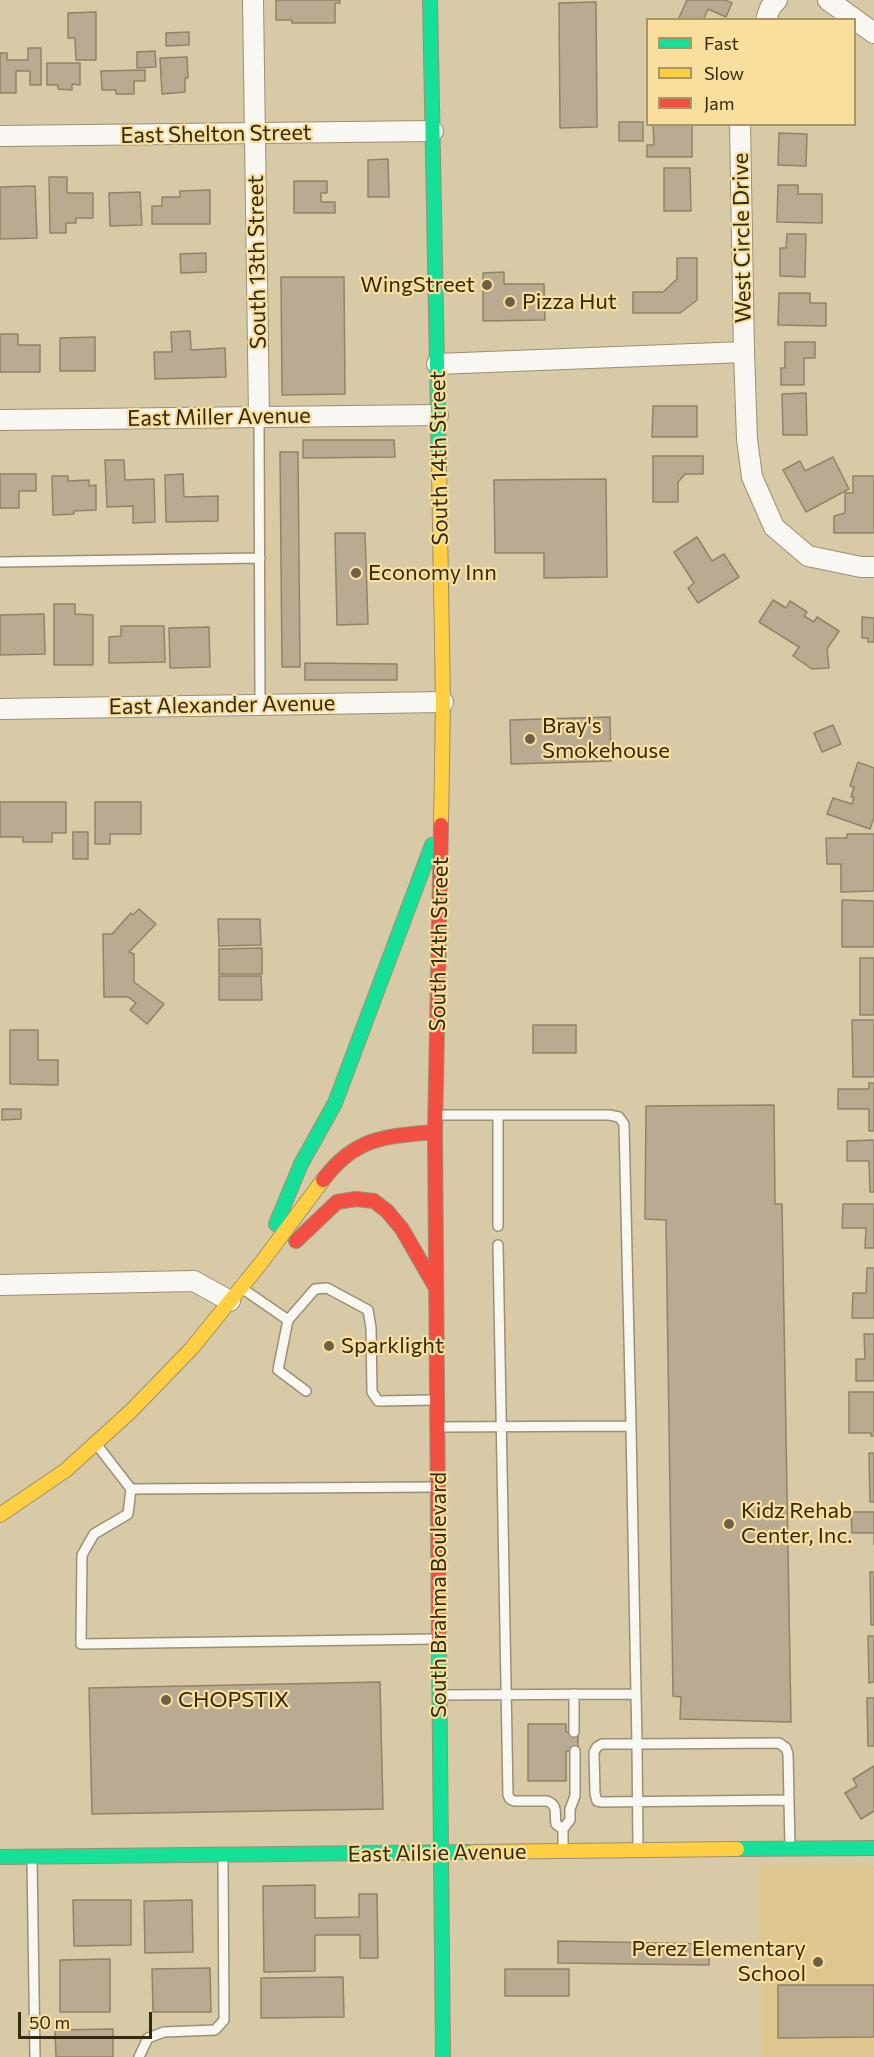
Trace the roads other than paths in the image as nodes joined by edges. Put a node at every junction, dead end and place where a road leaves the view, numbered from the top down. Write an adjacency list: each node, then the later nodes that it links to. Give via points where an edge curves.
1 (253, 0): 11 (street, South 13th Street)
2 (430, 0): 10 (main road, South 14th Street)
3 (777, 0): 5 (street)
4 (828, 0): 6 (street)
5 (767, 18)
6 (853, 18)
7 (856, 20): 8 (street)
8 (874, 33)
9 (740, 126): 13 (street, West Circle Drive)
10 (433, 131): 11 (street, East Shelton Street); 14 (main road, South 14th Street)
11 (256, 133): 12 (street, East Shelton Street); 16 (street, South 13th Street)
12 (0, 136)
13 (744, 352): 14 (street); 20 (street, West Circle Drive, via 752,477 774,527 808,556)
14 (437, 364): 15 (main road, South 14th Street)
15 (438, 415): 16 (street, East Miller Avenue); 21 (main road, South 14th Street)
16 (259, 417): 17 (street, East Miller Avenue); 18 (lane)
17 (0, 420)
18 (260, 558): 19 (lane); 22 (lane)
19 (0, 562)
20 (874, 567)
21 (443, 702): 22 (street, East Alexander Avenue); 24 (main road, South 14th Street)
22 (260, 705): 23 (street, East Alexander Avenue)
23 (0, 709)
24 (441, 822): 25 (main road, South 14th Street); 30 (main road, via 335,1103 301,1164)
25 (435, 1115): 26 (lane); 27 (main road, South 14th Street)
26 (498, 1116): 28 (lane); 37 (lane, via 609,1115 619,1117 624,1124)
27 (435, 1132): 30 (main road, via 386,1136 354,1149 329,1172); 32 (main road, South Brahma Boulevard)
28 (498, 1227)
29 (498, 1245): 39 (lane)
30 (261, 1263): 32 (main road, via 291,1247 338,1202 374,1201 402,1229); 33 (main road)
31 (0, 1285): 33 (street, via 194,1281)
32 (436, 1288): 36 (main road, South Brahma Boulevard)
33 (236, 1294): 34 (lane); 40 (main road, via 192,1348)
34 (288, 1320): 35 (lane, via 278,1370); 36 (lane, via 315,1289 327,1288 368,1310 372,1392 378,1401)
35 (306, 1391)
36 (437, 1400): 38 (main road, South Brahma Boulevard)
37 (630, 1426): 39 (lane); 46 (lane)
38 (438, 1427): 39 (lane); 41 (main road, South Brahma Boulevard)
39 (502, 1427): 48 (lane)
40 (96, 1443): 42 (lane); 43 (main road, via 66,1470)
41 (438, 1487): 42 (lane); 44 (main road, South Brahma Boulevard)
42 (131, 1489): 44 (lane, via 128,1514 94,1534 82,1555 81,1644)
43 (0, 1515)
44 (439, 1639): 47 (main road, South Brahma Boulevard)
45 (574, 1694): 46 (lane); 48 (lane); 49 (lane)
46 (636, 1694): 50 (lane)
47 (439, 1695): 48 (lane); 59 (main road, South Brahma Boulevard)
48 (506, 1695): 54 (lane, via 508,1795 514,1801 552,1803 556,1824)
49 (574, 1732)
50 (637, 1744): 52 (lane, via 779,1743 788,1754); 53 (lane); 53 (lane, via 602,1744 594,1752 597,1801)
51 (575, 1751): 54 (lane, via 575,1796 570,1820)
52 (789, 1800): 53 (lane); 56 (lane)
53 (638, 1802): 58 (lane)
54 (563, 1829): 57 (lane)
55 (874, 1848): 56 (main road, East Ailsie Avenue)
56 (790, 1849): 58 (main road, East Ailsie Avenue)
57 (564, 1851): 58 (main road, East Ailsie Avenue); 59 (main road, East Ailsie Avenue)
58 (638, 1851)
59 (440, 1853): 60 (main road, East Ailsie Avenue); 65 (main road, South Brahma Boulevard)
60 (223, 1855): 62 (main road, East Ailsie Avenue); 64 (lane, via 224,2020 215,2030 164,2032 148,2038)
61 (0, 1857): 62 (main road, East Ailsie Avenue)
62 (32, 1857): 63 (lane)
63 (35, 2057)
64 (139, 2057)
65 (443, 2057)

